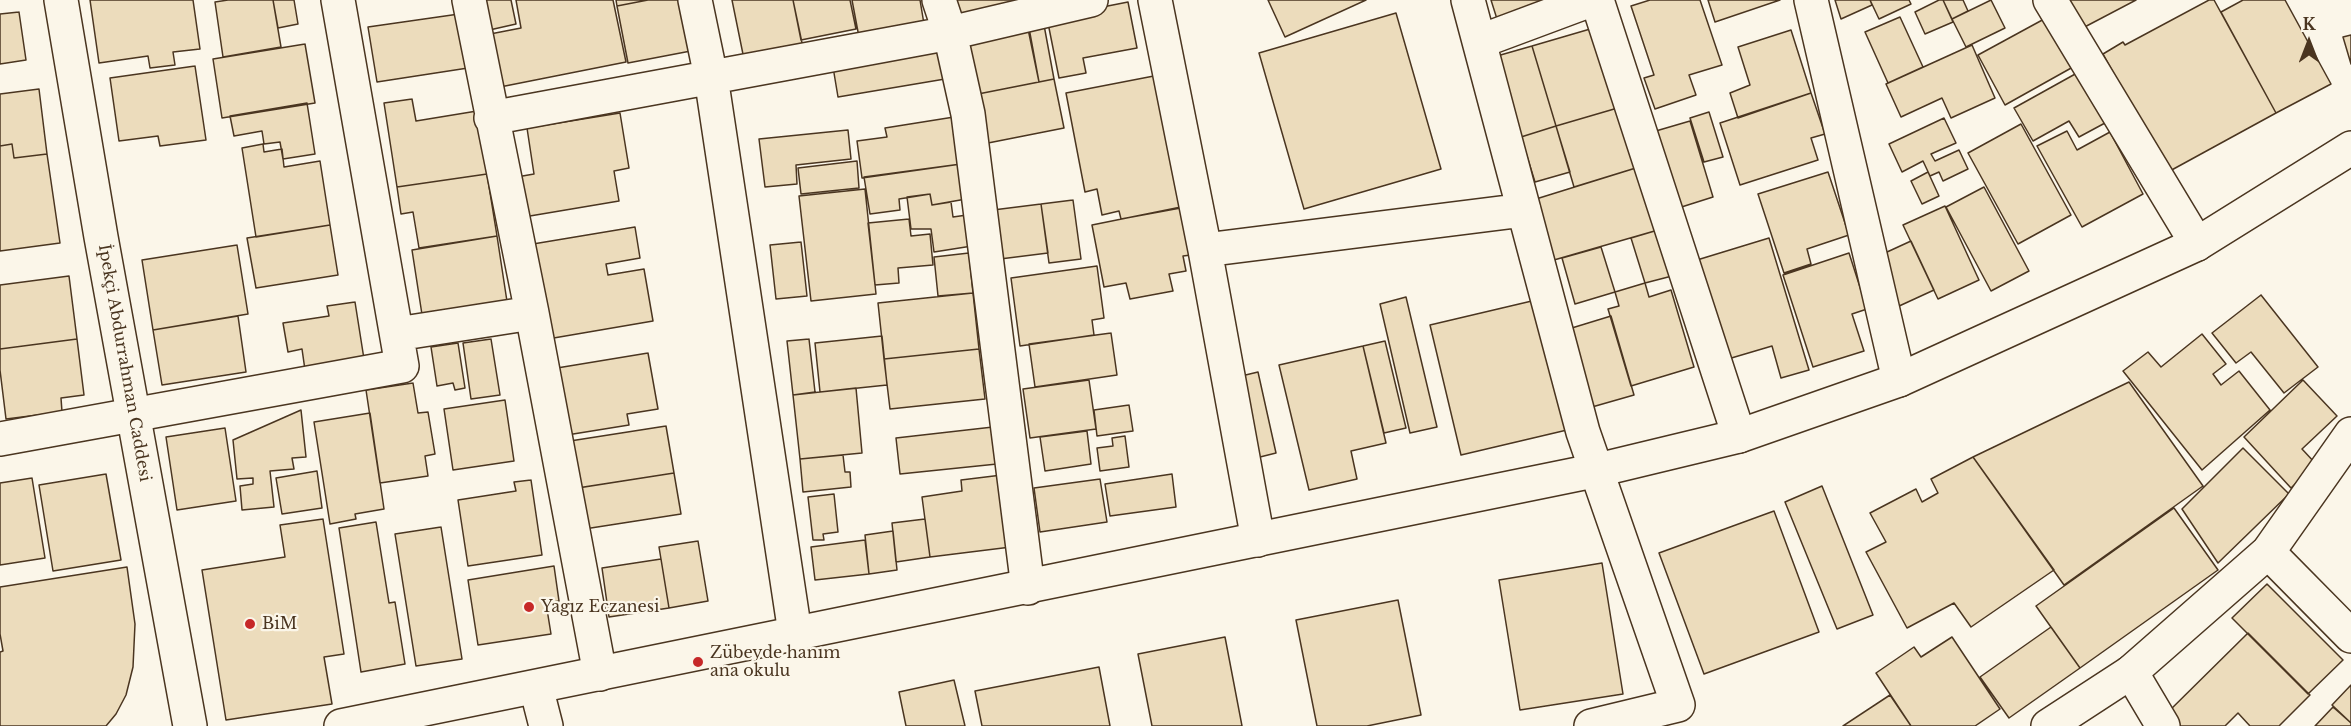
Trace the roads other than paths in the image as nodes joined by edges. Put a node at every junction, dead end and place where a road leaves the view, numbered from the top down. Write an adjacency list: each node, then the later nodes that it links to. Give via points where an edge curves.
1 (61, 0): 24 (street, İpekçi Abdurrahman Caddesi)
2 (338, 0): 22 (street)
3 (469, 0): 16 (street)
4 (695, 0): 15 (street)
5 (939, 0): 13 (street)
6 (1091, 0): 13 (street)
7 (1155, 0): 20 (street)
8 (1468, 0): 14 (street)
9 (1591, 0): 14 (street)
10 (1597, 0): 26 (street)
11 (1811, 0): 23 (street)
12 (2050, 0): 19 (street)
13 (950, 33): 15 (street); 31 (street, via 968,114)
14 (1480, 41): 18 (street)
15 (711, 77): 16 (street); 32 (street)
16 (491, 118): 21 (street)
17 (2351, 148): 19 (street)
18 (1524, 210): 20 (street); 28 (street, via 1583,432)
19 (2197, 244): 23 (street)
20 (1204, 250): 29 (street)
21 (532, 313): 22 (street); 35 (street)
22 (397, 334): 24 (street, via 402,366)
23 (1899, 380): 26 (street)
24 (133, 415): 27 (street); 38 (street, İpekçi Abdurrahman Caddesi)
25 (2351, 434): 30 (street)
26 (1739, 436): 28 (street)
27 (0, 439)
28 (1598, 470): 29 (street); 37 (street)
29 (1258, 540): 31 (street)
30 (2268, 552): 33 (street); 34 (street)
31 (1028, 588): 32 (street)
32 (795, 633): 35 (street)
33 (2351, 636)
34 (2131, 672): 42 (street); 43 (street)
35 (600, 674): 36 (street)
36 (536, 687): 39 (street); 40 (street)
37 (1684, 716): 41 (street)
38 (190, 726)
39 (341, 726)
40 (546, 726)
41 (1591, 726)
42 (2048, 726)
43 (2163, 726)

